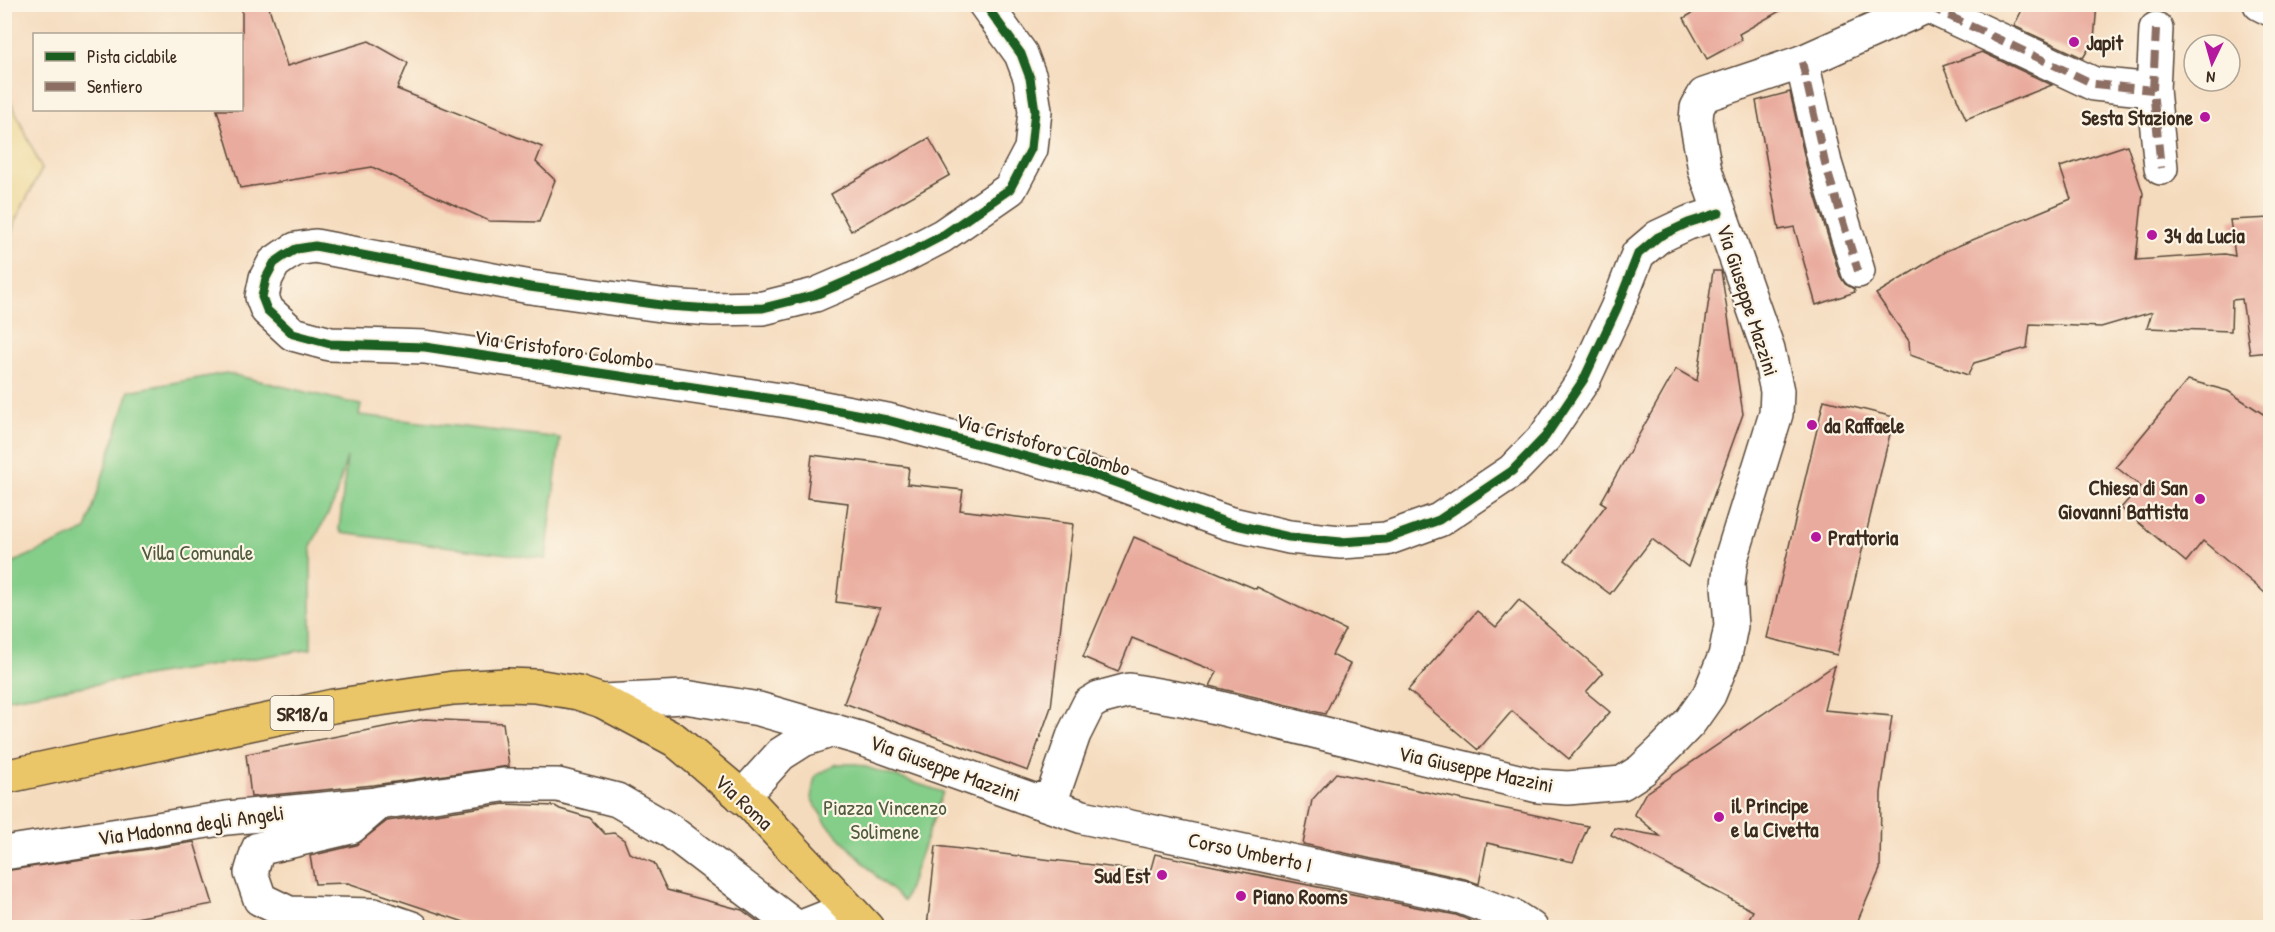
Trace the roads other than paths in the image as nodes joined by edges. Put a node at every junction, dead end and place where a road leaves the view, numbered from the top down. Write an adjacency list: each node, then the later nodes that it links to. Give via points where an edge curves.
1 (985, 4): 7 (street, Via Cristoforo Colombo, via 1021,54 1030,78 1035,111 1031,149 1010,189 942,236 874,270 814,295 763,308 712,309 530,287 315,246 296,249 274,263 262,297 267,310 293,334 330,344 425,347 788,401 887,420 1092,474 1228,523 1289,537 1386,539 1439,520 1512,471 1545,437 1584,379 1638,254 1658,237)
2 (1930, 5): 4 (street, Via Giuseppe Mazzini); 5 (street, via 2094,84)
3 (2156, 29): 5 (street)
4 (1802, 62): 7 (street, Via Giuseppe Mazzini, via 1704,95 1696,120 1705,170); 8 (street, via 1825,163)
5 (2153, 90): 6 (street)
6 (2161, 168)
7 (1719, 213): 13 (street, Via Giuseppe Mazzini, via 1768,349 1777,391 1776,414 1731,559 1731,626 1725,656 1709,695 1690,722 1642,770 1622,783 1568,788 1538,786 1187,700 1129,690 1089,704 1053,795)
8 (1858, 271)
9 (602, 701): 10 (street, Via Giuseppe Mazzini, via 685,697 759,709); 11 (main road, SR18/a, via 536,686 453,688 333,706); 12 (main road, Via Roma / SR18/a, via 675,740)
10 (833, 730): 12 (street, via 804,740 781,754); 13 (street, Via Giuseppe Mazzini)
11 (4, 777)
12 (742, 797): 16 (main road, Via Roma / SR18/a)
13 (1036, 801): 19 (street, Corso Umberto I, via 1083,818 1461,897)
14 (379, 804): 15 (street, Via Madonna degli Angeli, via 227,818); 17 (street, Via Madonna degli Angeli, via 351,827 258,849 250,873 260,899 289,914 374,915); 18 (street, Via Madonna degli Angeli, via 503,785 558,785 616,800 669,830)
15 (4, 853)
16 (857, 918): 18 (street, Via Madonna degli Angeli)
17 (412, 927)
18 (798, 927)
19 (1531, 927)

